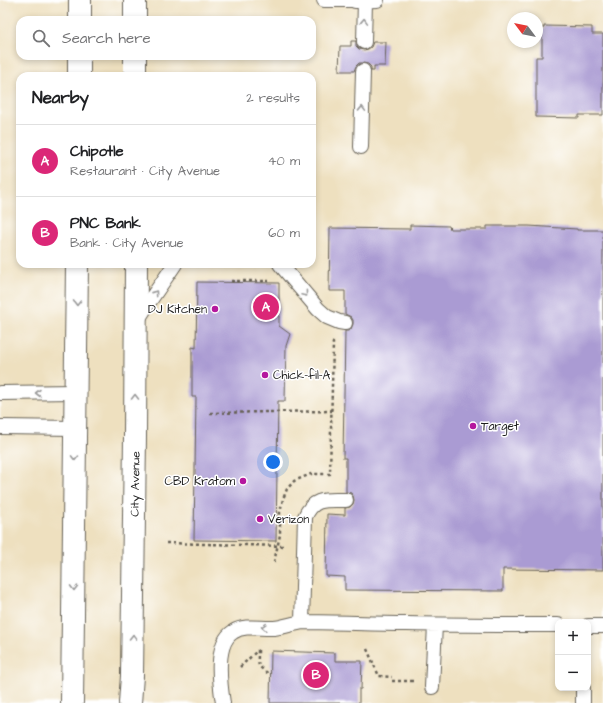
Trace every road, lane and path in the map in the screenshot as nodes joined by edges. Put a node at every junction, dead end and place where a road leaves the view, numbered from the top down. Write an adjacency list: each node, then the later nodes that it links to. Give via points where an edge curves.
1 (80, 0): 6 (highway)
2 (135, 0): 7 (highway)
3 (324, 0): 4 (lane)
4 (358, 0): 5 (lane); 8 (lane, one-way to 4)
5 (377, 0)
6 (80, 16)
7 (135, 16)
8 (364, 42)
9 (79, 60): 12 (highway)
10 (135, 60): 13 (highway)
11 (363, 71): 14 (lane, one-way to 11)
12 (79, 72)
13 (135, 72)
14 (360, 147)
15 (77, 268): 24 (highway, one-way to 24)
16 (136, 268): 21 (highway, City Avenue)
17 (172, 268): 21 (lane, one-way to 17)
18 (283, 268): 22 (lane, one-way to 22, via 318,309 327,317)
19 (231, 281): 20 (path)
20 (273, 281)
21 (136, 323): 45 (highway, City Avenue, one-way to 21)
22 (345, 323)
23 (327, 340): 26 (path, via 333,343)
24 (76, 392): 25 (lane, one-way to 25); 29 (highway)
25 (0, 393)
26 (332, 411): 27 (path); 32 (path, via 330,474 311,474 294,480 287,489 280,512)
27 (210, 413)
28 (0, 428): 29 (lane)
29 (75, 428): 49 (highway, one-way to 49)
30 (346, 500): 35 (lane, via 318,502 308,509 305,517)
31 (166, 543): 32 (path)
32 (278, 546): 33 (path); 34 (path)
33 (286, 546)
34 (274, 562)
35 (302, 622): 36 (lane); 52 (lane, one-way to 52, via 274,628 242,628 232,632 221,649 219,665)
36 (435, 625): 37 (lane); 47 (lane)
37 (555, 625)
38 (591, 626): 39 (lane)
39 (603, 626)
40 (259, 645): 42 (path)
41 (367, 649): 46 (path, via 379,676)
42 (258, 650): 43 (path); 44 (path, via 258,664)
43 (238, 670)
44 (269, 674)
45 (132, 676): 50 (highway, City Avenue); 51 (highway)
46 (392, 677)
47 (432, 687)
48 (583, 691): 53 (lane)
49 (72, 703)
50 (130, 703)
51 (146, 703)
52 (223, 703)
53 (583, 703)

